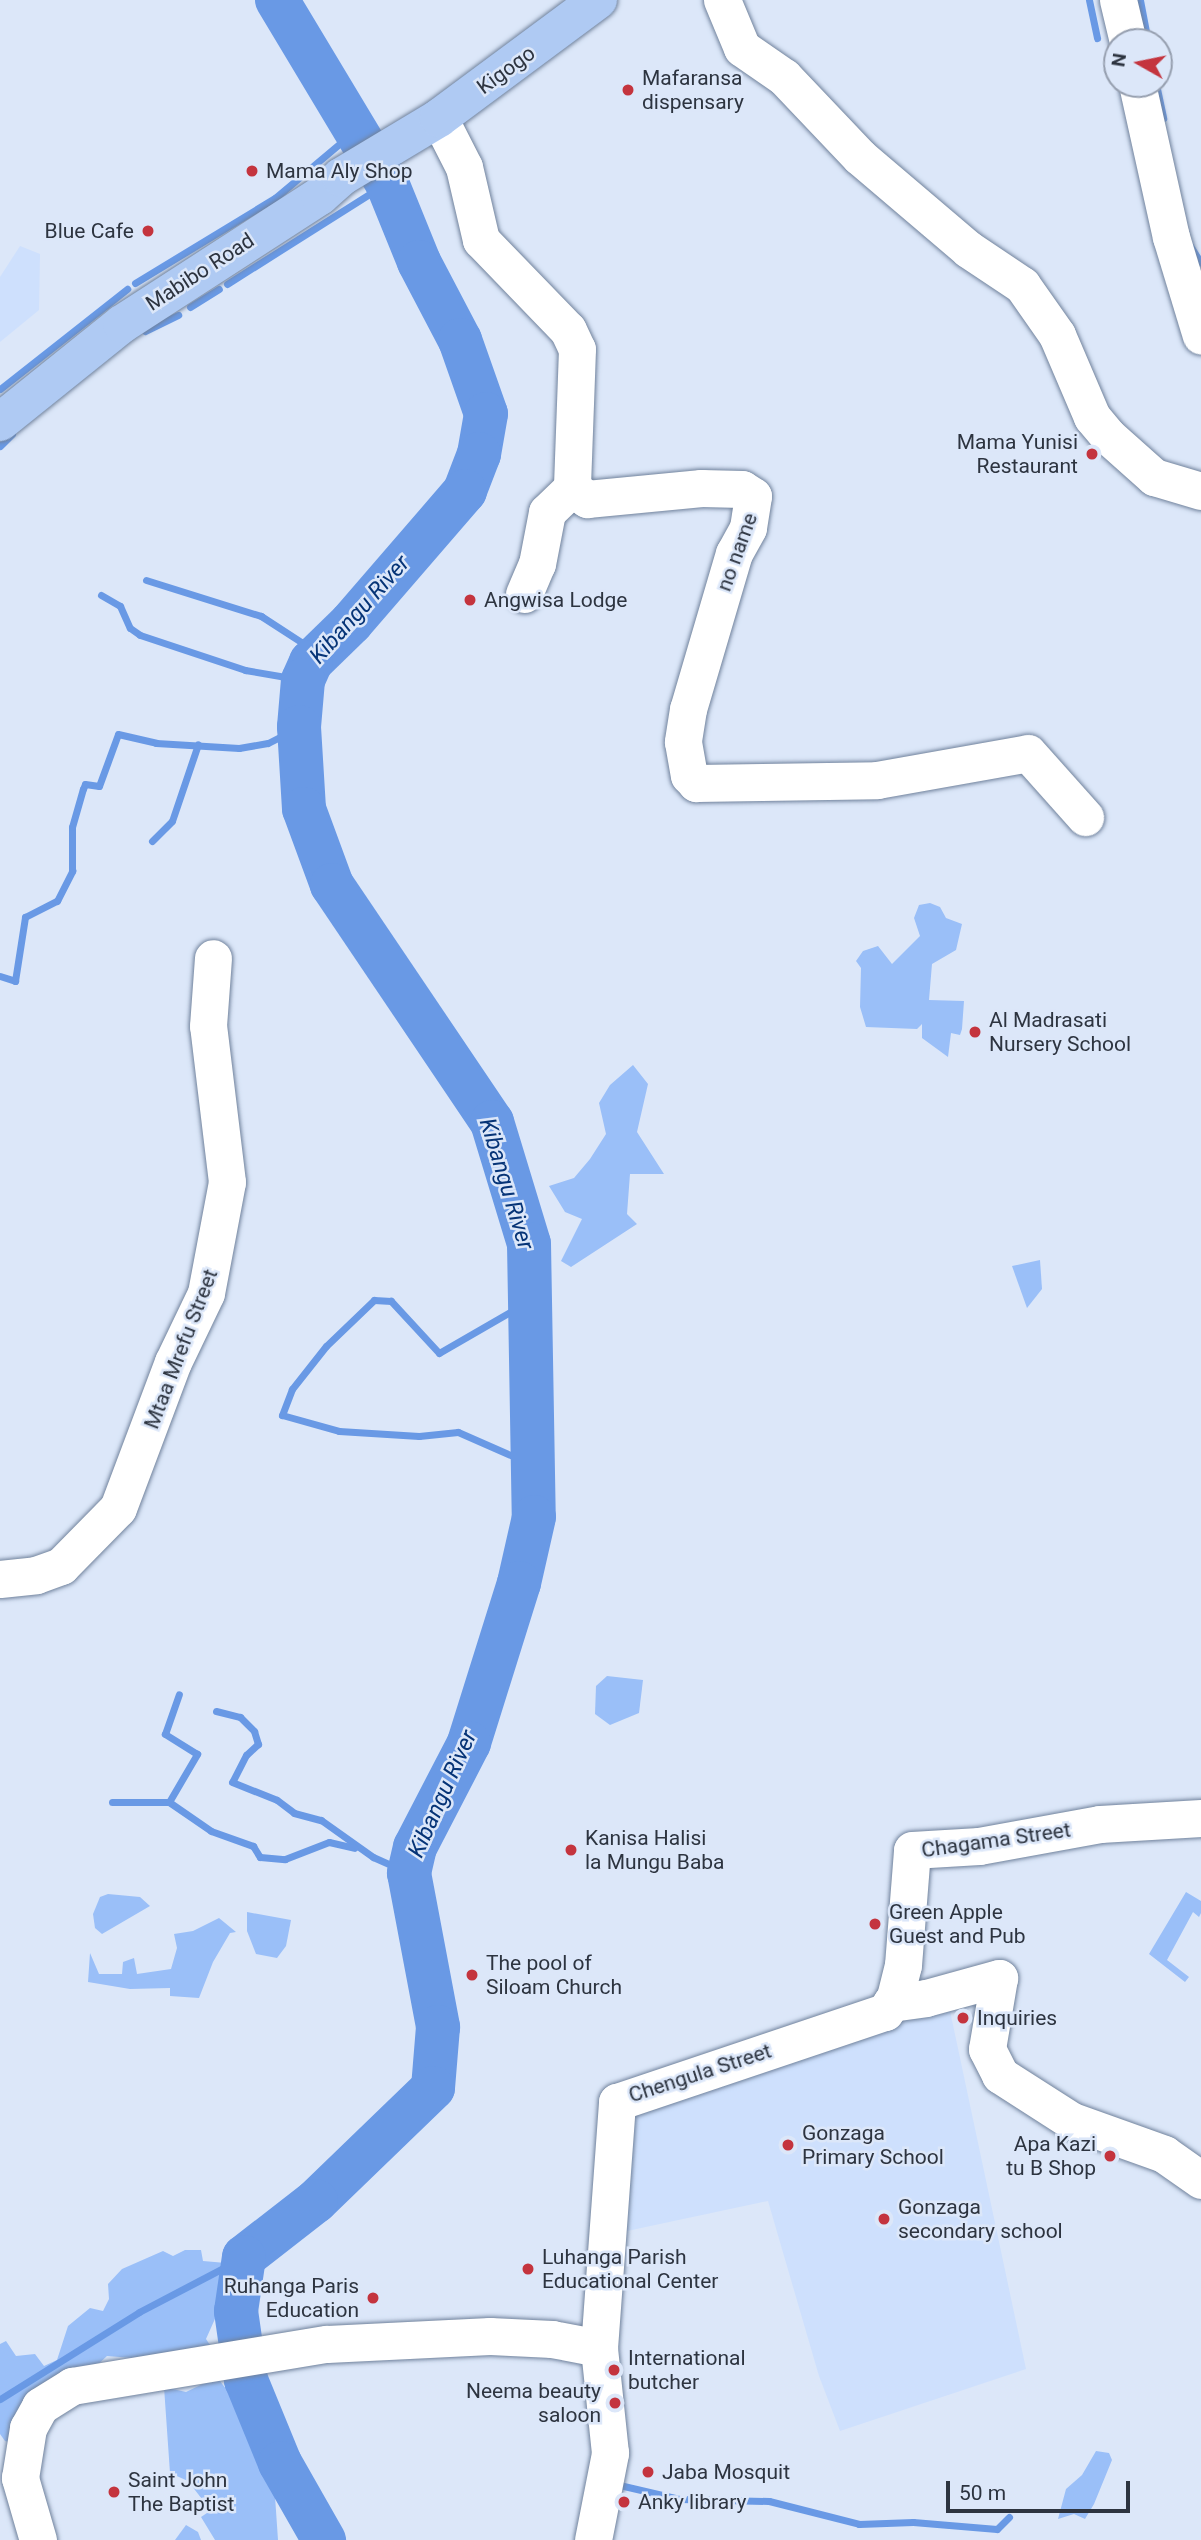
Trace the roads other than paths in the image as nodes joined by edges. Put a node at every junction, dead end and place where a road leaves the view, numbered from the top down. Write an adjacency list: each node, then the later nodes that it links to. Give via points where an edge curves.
1 (598, 0): 6 (main road, Kigogo)
2 (722, 0): 11 (street, via 742,48 784,77 837,135 968,249 1022,285 1056,335 1092,417 1125,453 1154,477)
3 (1118, 0): 4 (street)
4 (1125, 28)
5 (1142, 98): 7 (street)
6 (424, 126): 9 (main road, Mabibo Road, via 122,324); 10 (street, via 464,167 481,240 568,330 576,349)
7 (1186, 234): 8 (street)
8 (1201, 336)
9 (0, 422)
10 (572, 488): 12 (street, via 547,512 537,564); 13 (street, no name, via 587,499 701,488 741,489 753,496 748,528 734,553 688,709 684,766 696,782 877,780 1028,753)
11 (1201, 491)
12 (524, 594)
13 (1085, 817)
14 (213, 958): 15 (street, Mtaa Mrefu Street, via 208,1026 227,1182 206,1293 173,1362 118,1508 61,1566 36,1575)
15 (0, 1579)
16 (1201, 1818): 17 (street, Chagama Street, via 1100,1824 979,1846 912,1850 903,1965)
17 (888, 2007): 18 (street, via 999,1978 987,2049 1000,2074 1072,2121 1164,2154); 19 (street, Chengula Street, via 617,2102)
18 (1201, 2180)
19 (598, 2348): 20 (street, via 552,2339 490,2336 327,2344 72,2386 40,2406 28,2428 20,2478); 21 (street, Chengula Street, via 611,2432)
20 (38, 2540)
21 (593, 2540)

